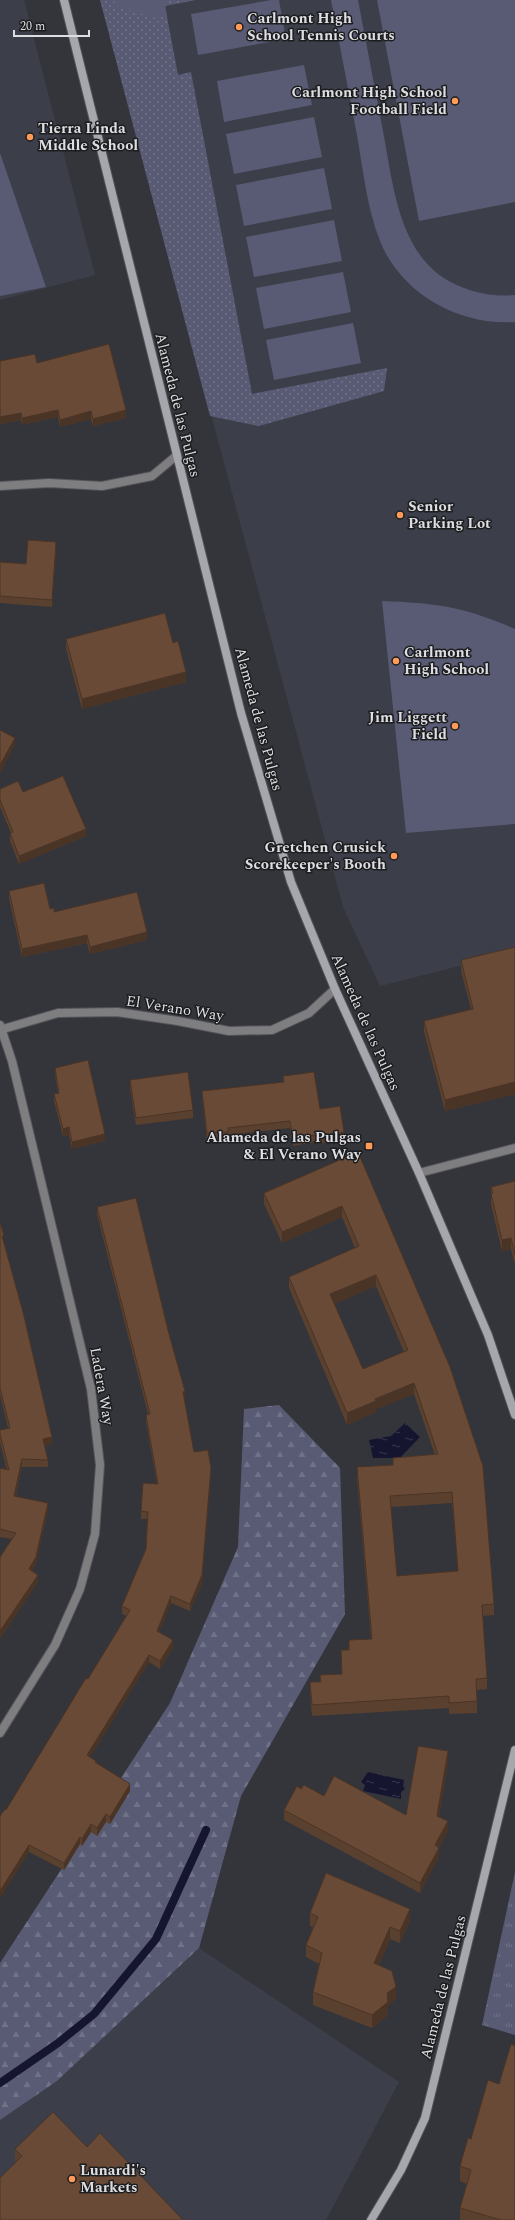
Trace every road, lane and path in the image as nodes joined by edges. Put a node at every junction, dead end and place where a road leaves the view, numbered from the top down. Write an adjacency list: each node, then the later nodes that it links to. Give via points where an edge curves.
1 (64, 0): 2 (main road, Alameda de las Pulgas)
2 (176, 456): 3 (street, via 152,476 102,486 49,483); 4 (main road, Alameda de las Pulgas, via 241,713 291,882)
3 (0, 486)
4 (335, 990): 5 (street, El Verano Way, via 309,1013 272,1030 230,1031 117,1012 58,1013); 7 (main road, Alameda de las Pulgas)
5 (0, 1028): 9 (street, Ladera Way, via 14,1069 91,1389 100,1465 95,1534 80,1590 55,1644)
6 (515, 1148): 7 (street)
7 (419, 1173): 8 (main road, Alameda de las Pulgas, via 488,1335)
8 (515, 1415)
9 (0, 1733)
10 (515, 1750): 11 (main road, Alameda de las Pulgas, via 425,2118 400,2170)
11 (370, 2220)

